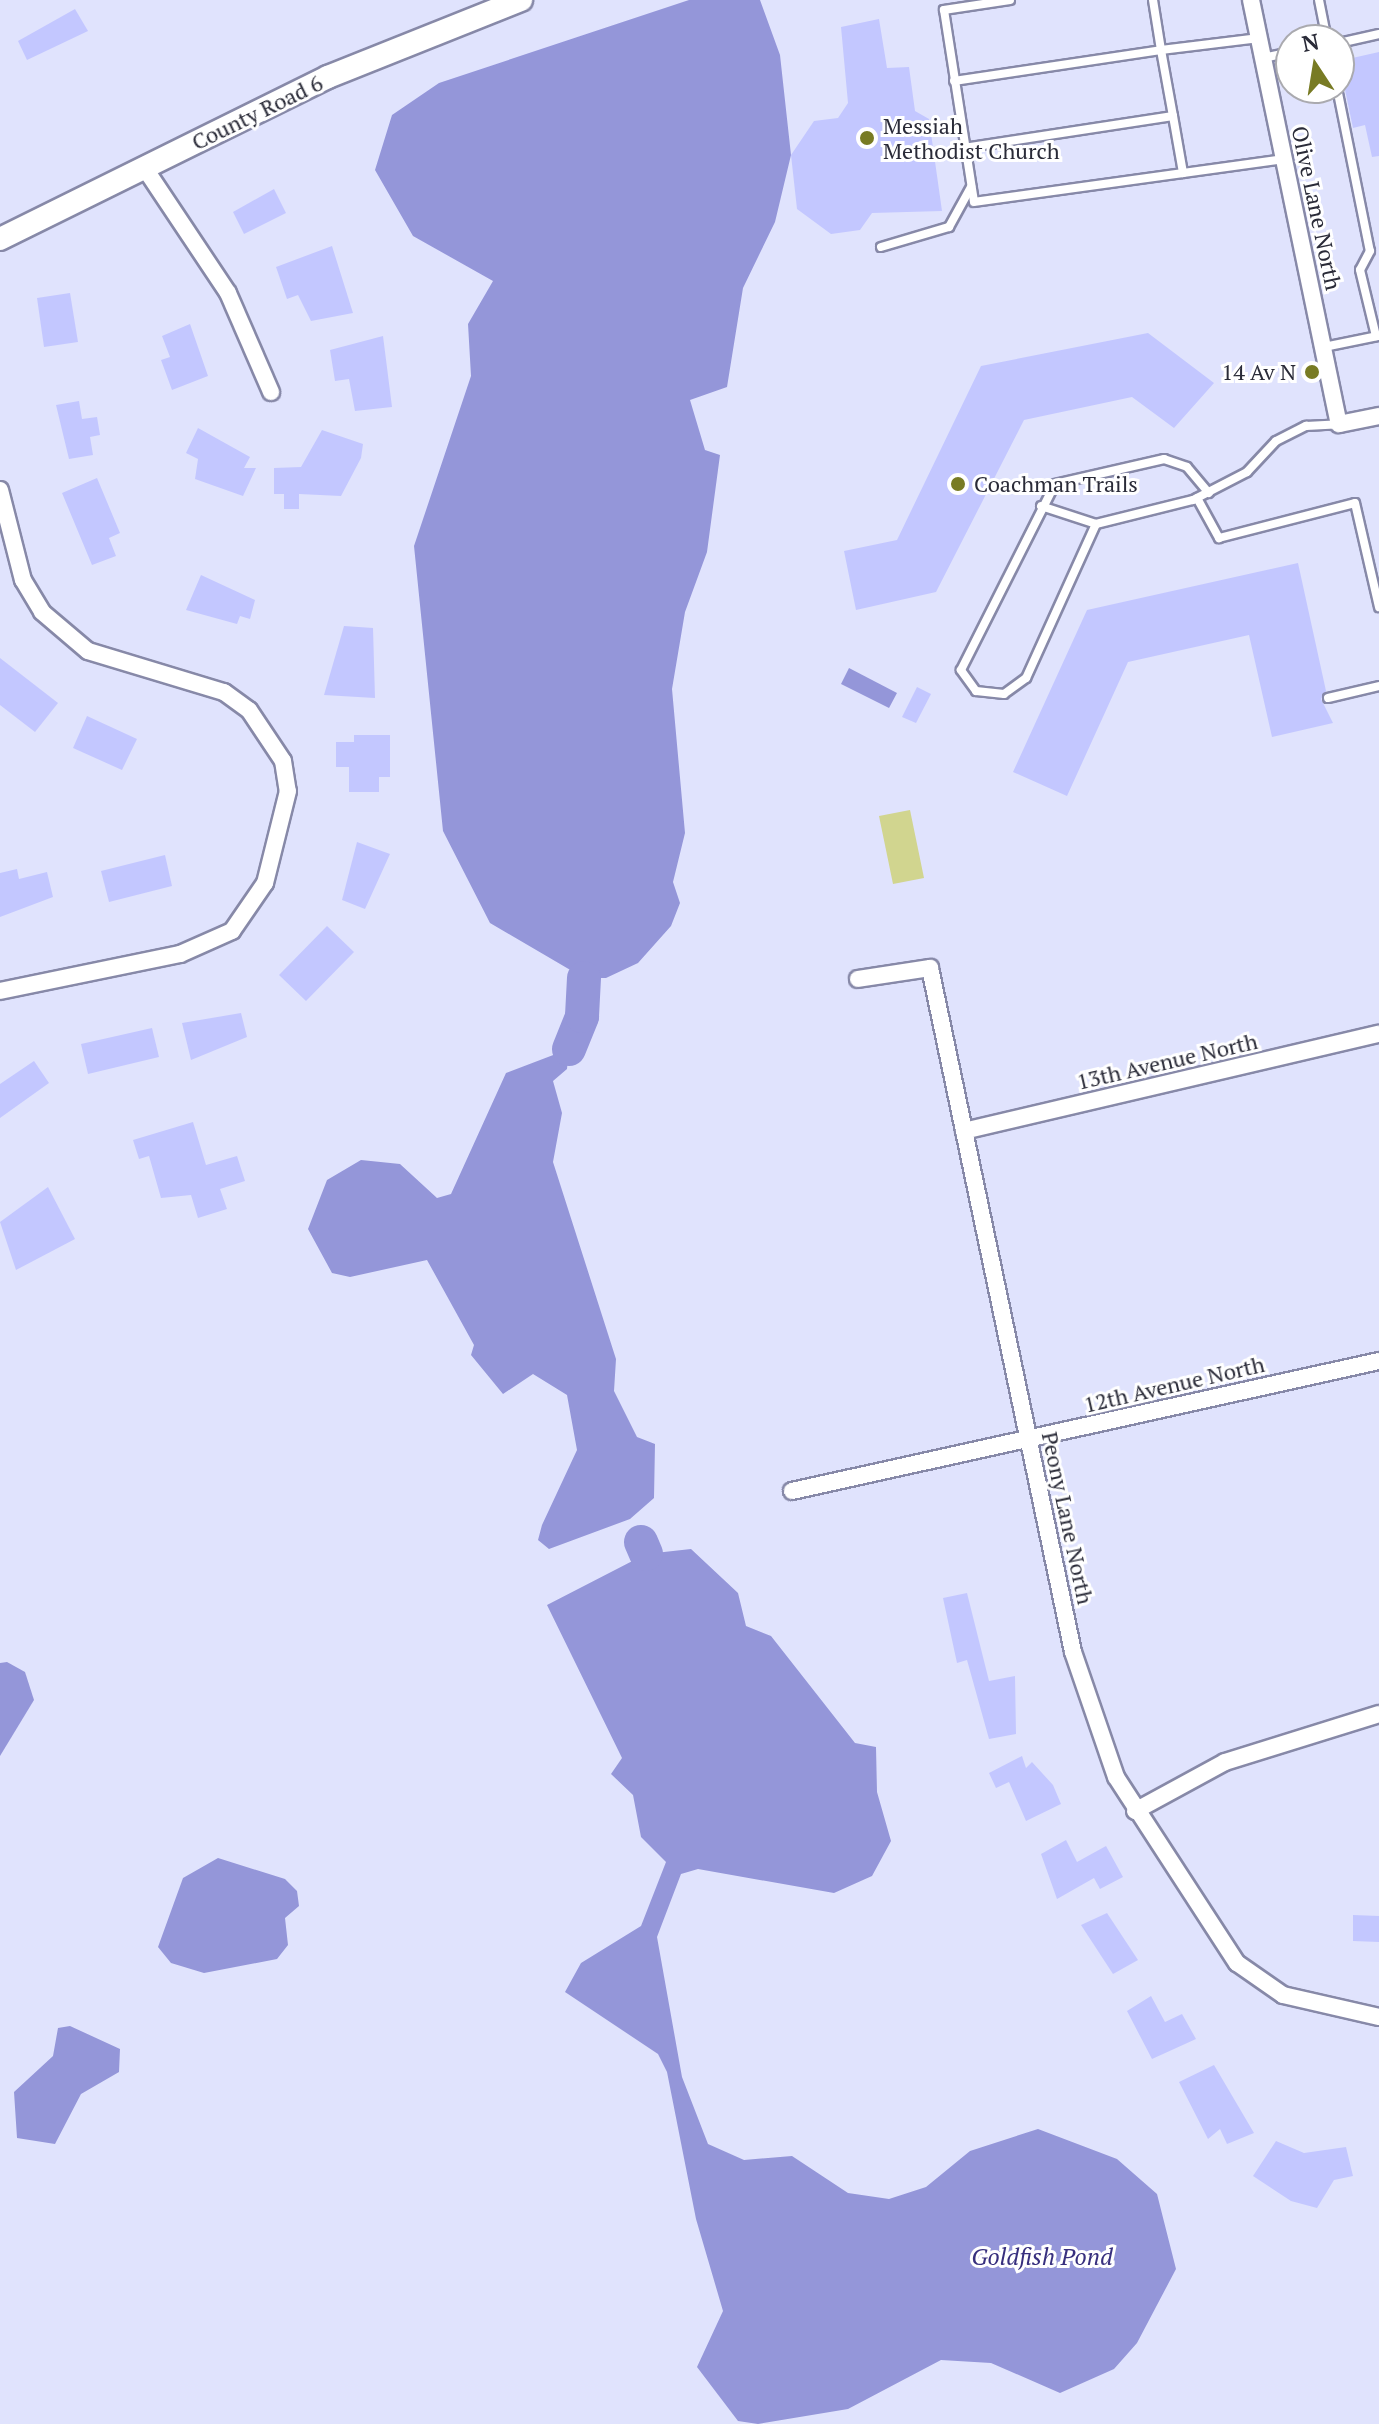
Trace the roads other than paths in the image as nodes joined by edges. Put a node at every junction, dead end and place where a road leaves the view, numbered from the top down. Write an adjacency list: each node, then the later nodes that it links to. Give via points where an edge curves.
1 (521, 0): 18 (main road, County Road 6, via 396,47)
2 (1010, 0): 13 (lane, via 944,10)
3 (1153, 0): 10 (lane)
4 (1251, 0): 8 (street, Olive Lane North)
5 (1319, 0): 6 (lane)
6 (1324, 24)
7 (1379, 34): 9 (lane)
8 (1259, 38): 10 (lane); 12 (street, Olive Lane North)
9 (1355, 39)
10 (1161, 50): 13 (lane); 15 (lane)
11 (1275, 55): 12 (lane)
12 (1263, 58): 17 (street, Olive Lane North)
13 (954, 81): 16 (lane)
14 (1340, 104): 23 (lane, via 1370,251 1360,270)
15 (1173, 116): 16 (lane); 19 (lane)
16 (965, 148): 20 (lane)
17 (1285, 159): 19 (lane); 24 (street, Olive Lane North)
18 (144, 167): 21 (main road, County Road 6); 25 (street, via 228,293)
19 (1183, 173): 20 (lane, via 974,202)
20 (971, 187): 22 (lane, via 949,227)
21 (0, 239)
22 (881, 247)
23 (1377, 336): 24 (lane)
24 (1324, 347): 27 (street, Olive Lane North)
25 (271, 392)
26 (1379, 416): 27 (street)
27 (1339, 424): 29 (lane, via 1306,426 1276,441 1247,472)
28 (0, 490): 37 (street, via 23,580 42,612 88,651 224,692 249,710 283,761 288,791 265,883 232,931 180,954)
29 (1209, 493): 30 (lane); 31 (lane, via 1187,467 1164,459 1069,475)
30 (1197, 498): 32 (lane); 33 (lane, via 1219,538 1355,503)
31 (1041, 506): 32 (lane); 32 (lane, via 961,670 976,691 1004,694 1026,678)
32 (1096, 524)
33 (1379, 607)
34 (1379, 686): 35 (lane)
35 (1328, 698)
36 (858, 979): 39 (street, Peony Lane North, via 930,968)
37 (0, 991)
38 (1379, 1034): 39 (street, 13th Avenue North)
39 (964, 1131): 41 (street, Peony Lane North)
40 (1379, 1361): 41 (street, 12th Avenue North)
41 (1029, 1439): 42 (street, 12th Avenue North); 44 (street, Peony Lane North, via 1091,1716)
42 (792, 1491)
43 (1379, 1714): 44 (street, via 1225,1762)
44 (1135, 1811): 45 (street, Peony Lane North, via 1237,1963 1257,1981 1283,1995)
45 (1377, 2017)

